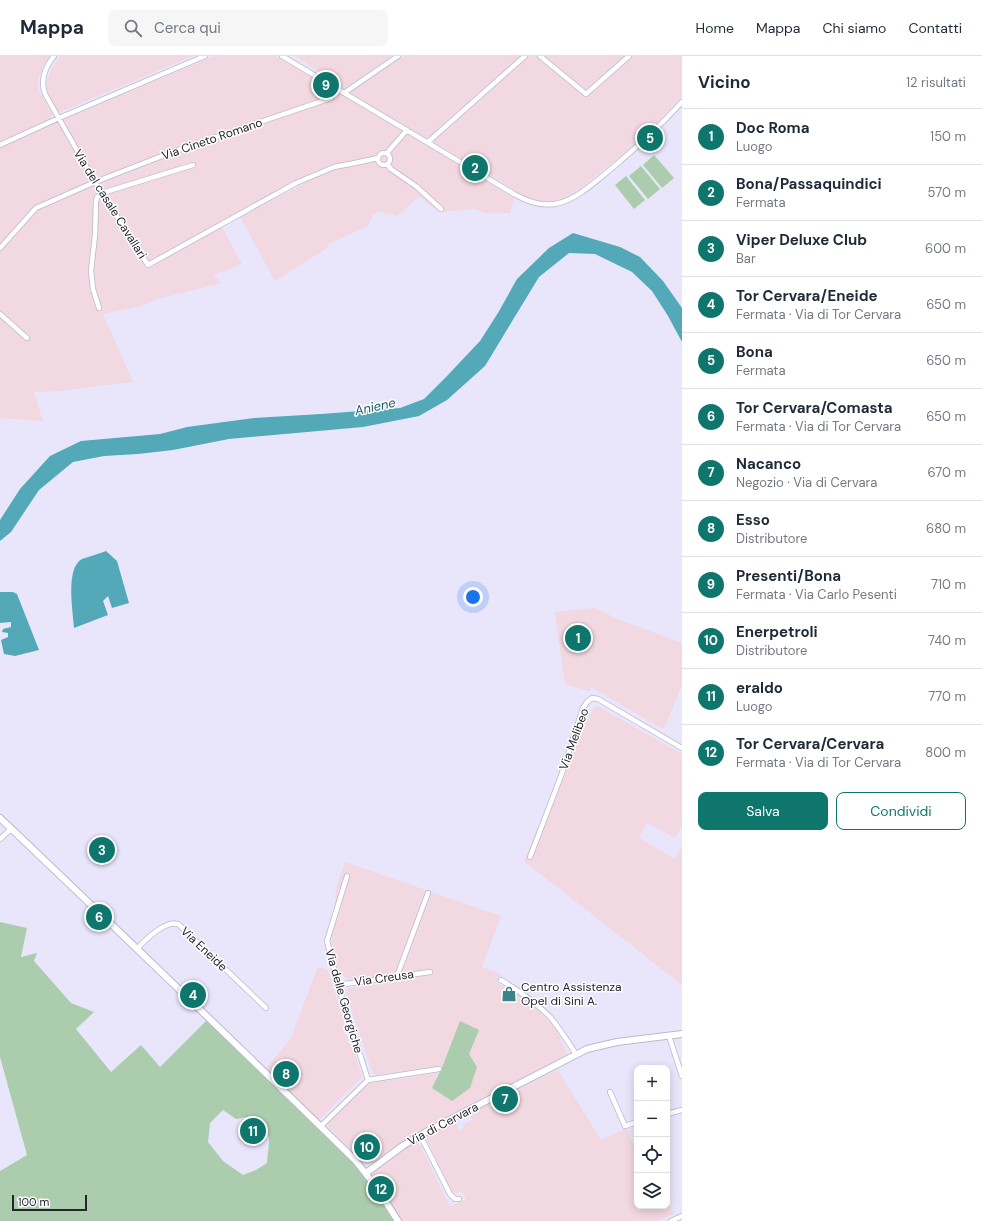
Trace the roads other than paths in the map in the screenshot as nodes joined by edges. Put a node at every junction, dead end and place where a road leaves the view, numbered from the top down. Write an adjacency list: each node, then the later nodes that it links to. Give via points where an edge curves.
1 (54, 56): 11 (street, Via del casale Cavallari, via 45,70 43,84 45,94)
2 (205, 56): 11 (street)
3 (282, 56): 8 (street)
4 (398, 56): 8 (street)
5 (525, 56): 13 (street)
6 (540, 56): 7 (street, via 586,94)
7 (629, 56)
8 (344, 92): 12 (street)
9 (331, 98): 19 (street, Via Cineto Romano, via 175,151)
10 (682, 102): 13 (street, via 648,136 597,180 573,197 556,204 540,204 526,200)
11 (59, 118): 14 (street); 19 (street, Via del casale Cavallari)
12 (407, 130): 13 (street); 15 (street)
13 (428, 142)
14 (0, 145)
15 (387, 153): 16 (street, via 381,153); 17 (street, via 390,160)
16 (378, 158): 17 (street, via 381,164); 20 (street, Via del casale Cavallari, via 334,167 296,183 148,265)
17 (387, 164): 21 (street, via 391,170 417,187)
18 (193, 165): 20 (street)
19 (94, 182): 20 (street, Via del casale Cavallari); 22 (street, Via Cineto Romano, via 36,208)
20 (102, 193): 23 (street, via 96,201 90,271)
21 (441, 209)
22 (0, 248)
23 (99, 308)
24 (0, 314): 25 (street)
25 (27, 338)
26 (682, 748): 30 (street, Via Melibeo, via 598,699 592,698 583,708 561,776)
27 (0, 818): 28 (street)
28 (11, 829): 29 (street); 33 (street)
29 (0, 839)
30 (530, 857)
31 (347, 876): 37 (street, Via delle Georgiche, via 327,941)
32 (428, 893): 35 (street)
33 (137, 948): 38 (street, Via Eneide, via 166,926 178,924); 49 (street)
34 (430, 972): 35 (street, Via Creusa)
35 (398, 976): 37 (street, Via Creusa)
36 (501, 980): 41 (street, via 544,1011)
37 (338, 985): 44 (street, Via delle Georgiche)
38 (266, 1008)
39 (682, 1034): 40 (street, Via di Cervara)
40 (669, 1036): 41 (street, Via di Cervara, via 597,1046); 43 (street)
41 (576, 1054): 50 (street, Via di Cervara)
42 (439, 1069): 44 (street)
43 (682, 1076)
44 (368, 1080): 49 (street)
45 (610, 1092): 48 (street, via 625,1126)
46 (682, 1110): 47 (street)
47 (670, 1113)
48 (634, 1123)
49 (321, 1126): 51 (street)
50 (420, 1135): 51 (street, Via di Cervara); 52 (street, via 450,1194)
51 (366, 1173): 54 (street)
52 (459, 1199)
53 (682, 1216): 55 (street)
54 (398, 1221)
55 (671, 1221)

